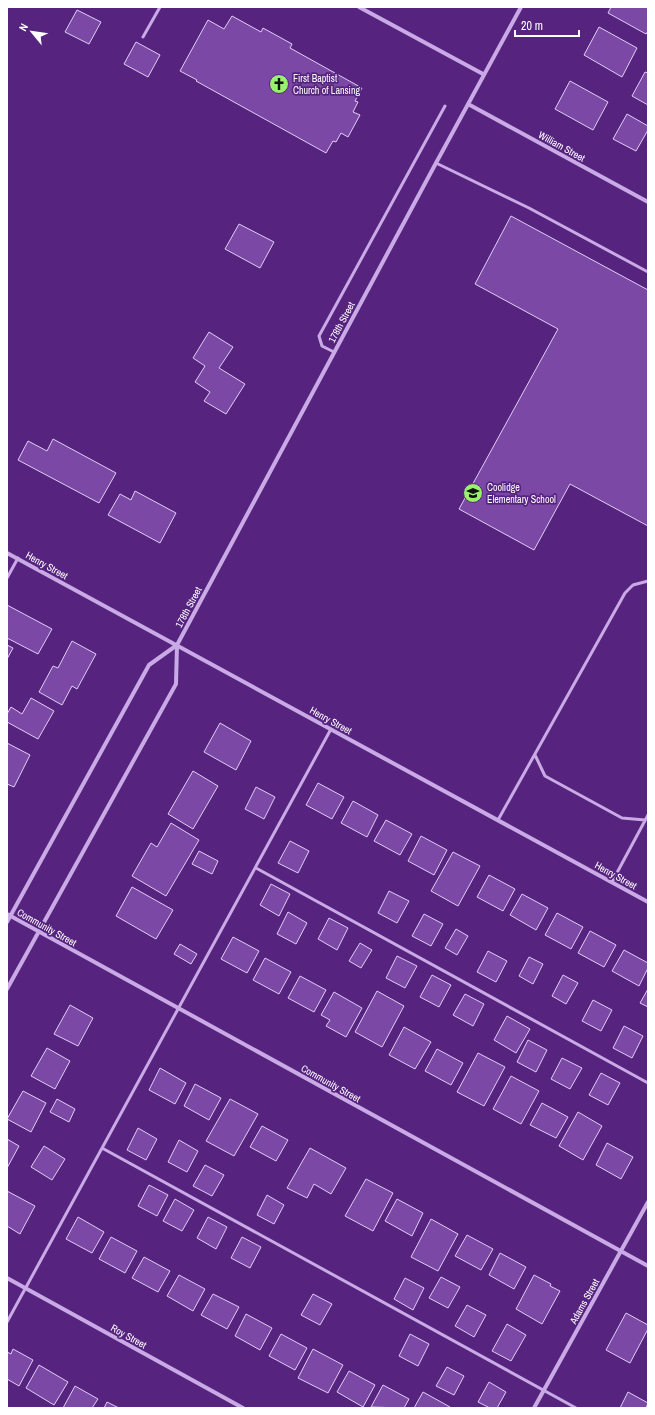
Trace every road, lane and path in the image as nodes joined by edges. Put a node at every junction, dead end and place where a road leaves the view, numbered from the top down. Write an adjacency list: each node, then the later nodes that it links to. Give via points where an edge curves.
1 (160, 7): 4 (lane)
2 (359, 7): 5 (street)
3 (521, 7): 5 (street, 178th Street)
4 (143, 37)
5 (484, 74): 6 (street, 178th Street)
6 (468, 104): 8 (street, 178th Street); 9 (street, William Street)
7 (445, 106): 11 (lane, via 319,336 322,346)
8 (436, 163): 10 (lane, via 529,208); 11 (street, 178th Street)
9 (648, 202)
10 (648, 272)
11 (334, 352): 16 (street, 178th Street)
12 (7, 552): 13 (street, Henry Street)
13 (18, 558): 14 (lane); 16 (street, Henry Street)
14 (7, 578)
15 (648, 581): 18 (lane, via 633,585 625,592)
16 (177, 645): 17 (street, Henry Street); 25 (street, 178th Street, via 148,666); 27 (street, 178th Street, via 176,684)
17 (331, 729): 20 (street, Henry Street); 22 (lane)
18 (535, 755): 20 (lane); 21 (lane, via 545,776 622,818)
19 (648, 815): 21 (lane)
20 (498, 820): 23 (street, Henry Street)
21 (645, 820): 23 (lane)
22 (256, 868): 29 (lane); 30 (lane)
23 (612, 882): 24 (street, Henry Street)
24 (648, 902)
25 (9, 915): 26 (street, 178th Street); 27 (street, Community Street)
26 (7, 922)
27 (39, 931): 28 (street, 178th Street); 29 (street, Community Street)
28 (7, 989)
29 (179, 1008): 31 (lane); 33 (street, Community Street)
30 (648, 1083)
31 (102, 1148): 36 (lane); 38 (lane)
32 (648, 1202): 33 (street, Adams Street)
33 (621, 1251): 34 (street, Community Street); 38 (street, Adams Street)
34 (648, 1266)
35 (7, 1278): 36 (street, Roy Street)
36 (26, 1288): 37 (lane); 39 (street, Roy Street)
37 (7, 1322)
38 (544, 1390): 40 (street, Adams Street); 41 (lane)
39 (243, 1408)
40 (534, 1408)
41 (576, 1408)

